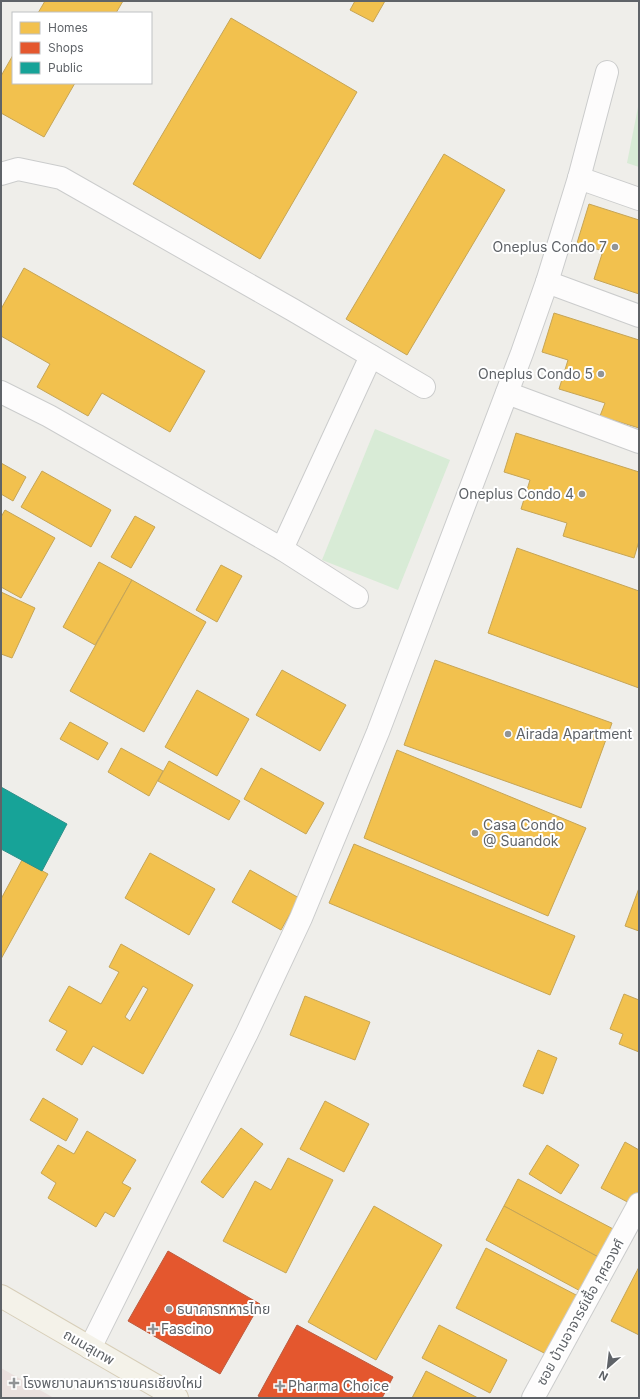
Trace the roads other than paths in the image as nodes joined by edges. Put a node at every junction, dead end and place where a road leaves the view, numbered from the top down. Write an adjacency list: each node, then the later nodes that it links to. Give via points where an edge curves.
1 (607, 72): 3 (street)
2 (1, 174): 7 (street, via 18,169 61,178)
3 (579, 178): 4 (street); 5 (street)
4 (639, 199)
5 (547, 282): 6 (street); 10 (street)
6 (639, 316)
7 (371, 356): 8 (street); 12 (street)
8 (424, 387)
9 (1, 392): 12 (street, via 49,416)
10 (507, 393): 11 (street); 16 (street, via 378,732 301,918 247,1033)
11 (639, 442)
12 (282, 549): 13 (street)
13 (357, 597)
14 (639, 1204): 18 (street, ซอย บ้านอาจารย์เชื้อ กุศลวงศ์)
15 (1, 1296): 16 (main road, ถนนสุเทพ)
16 (90, 1348): 17 (main road, ถนนสุเทพ)
17 (177, 1398)
18 (533, 1398)

